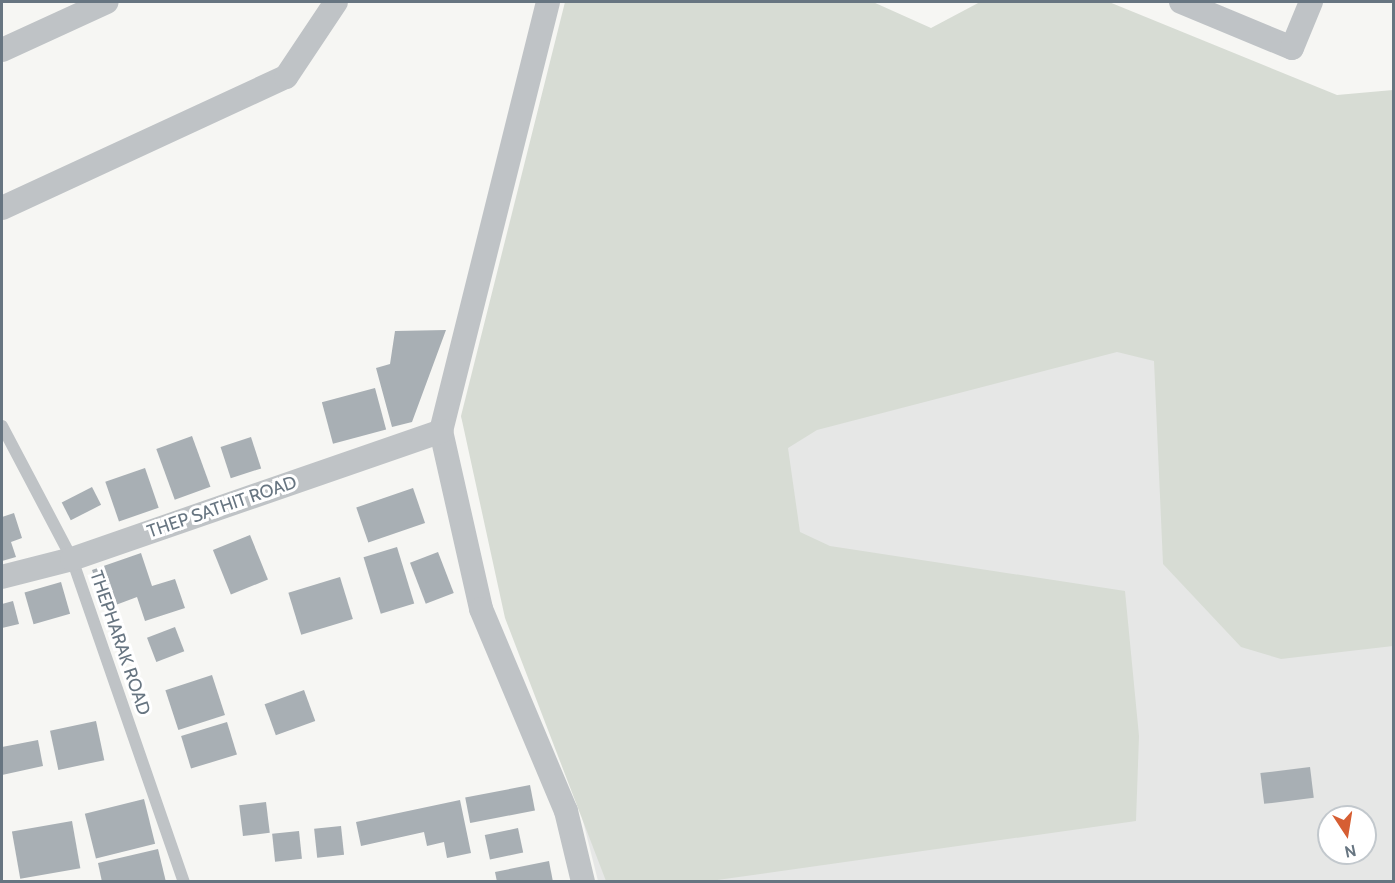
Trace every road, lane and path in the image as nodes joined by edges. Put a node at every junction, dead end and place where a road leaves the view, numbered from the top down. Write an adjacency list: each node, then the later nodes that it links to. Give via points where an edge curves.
1 (107, 2): 6 (street)
2 (548, 2): 9 (street)
3 (1181, 2): 4 (street, via 1292,48)
4 (1311, 2)
5 (326, 7): 7 (street, via 286,76)
6 (2, 50)
7 (2, 208)
8 (2, 426): 10 (lane, THEPHARAK ROAD)
9 (441, 431): 10 (street, THEP SATHIT ROAD); 13 (street, via 481,609 566,811)
10 (72, 559): 11 (street, THEP SATHIT ROAD); 12 (lane, THEPHARAK ROAD)
11 (2, 577)
12 (184, 882)
13 (583, 882)

